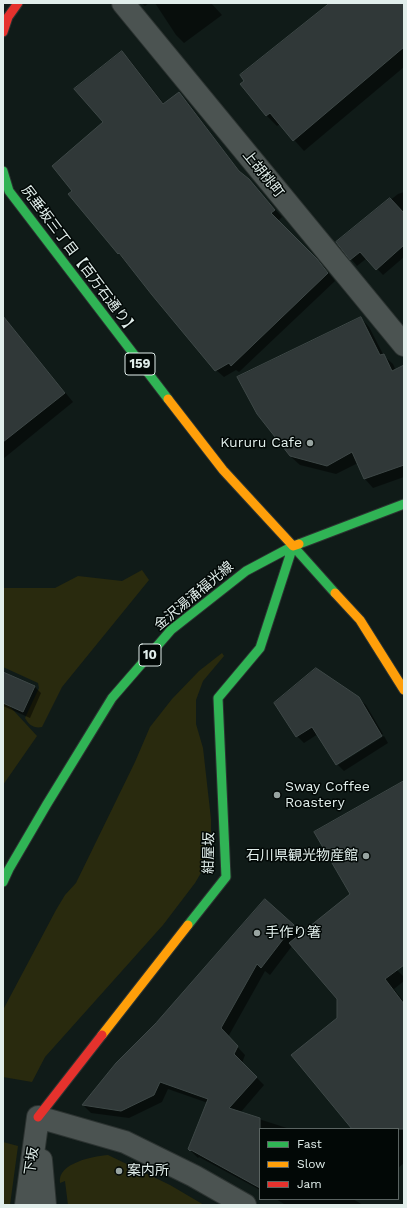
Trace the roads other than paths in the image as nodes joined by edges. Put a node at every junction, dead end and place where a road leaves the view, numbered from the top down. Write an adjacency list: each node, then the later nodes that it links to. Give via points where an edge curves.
1 (18, 3): 3 (main road, via 8,17)
2 (122, 3): 5 (street, 上胡桃町)
3 (3, 32)
4 (3, 171): 7 (main road, 尻垂坂三丁目【百万石通り】 / 159, via 9,191 174,407 223,470)
5 (404, 345)
6 (404, 504): 7 (main road, 金沢湯涌福光線)
7 (293, 546): 8 (main road, 尻垂坂三丁目【百万石通り】, via 360,620); 9 (main road, 金沢湯涌福光線 / 10, via 246,571 170,630 112,698); 10 (main road, 紺屋坂, via 260,648 218,698 226,876)
8 (404, 690)
9 (3, 882)
10 (38, 1117): 11 (street, 下坂); 12 (street); 13 (street, via 125,1142)
11 (26, 1205)
12 (45, 1205)
13 (245, 1205)

